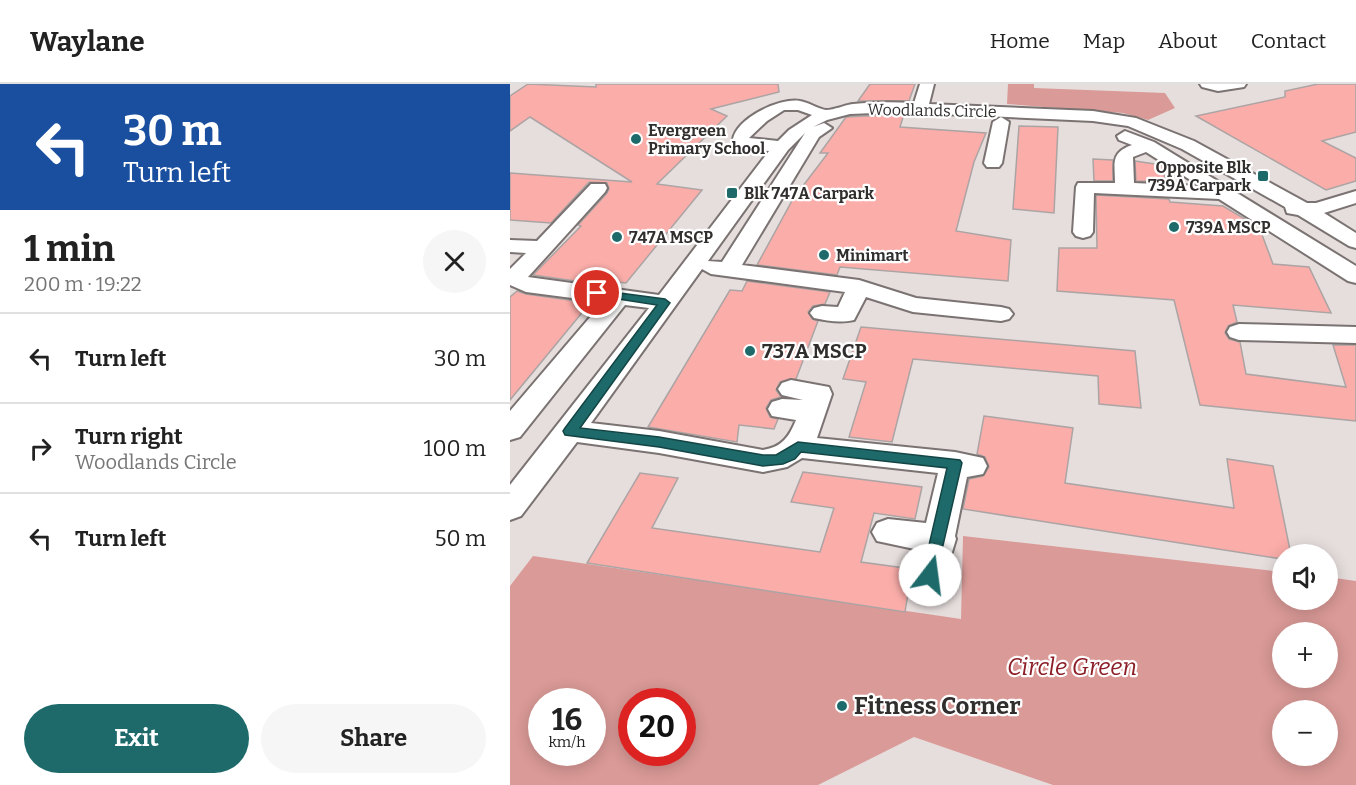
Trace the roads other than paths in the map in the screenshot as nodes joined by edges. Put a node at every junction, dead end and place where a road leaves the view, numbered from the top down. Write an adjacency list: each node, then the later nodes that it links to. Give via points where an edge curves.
1 (927, 84): 4 (street)
2 (1207, 84): 3 (street)
3 (1239, 84)
4 (920, 108): 5 (street, Woodlands Circle, via 873,107); 14 (street, Woodlands Circle, via 1130,121 1188,145)
5 (824, 115): 7 (street, Woodlands Circle, via 807,122); 7 (street, via 795,103 783,105 741,136 750,145)
6 (1001, 122): 8 (street, via 1095,128); 9 (street); 21 (street, via 887,116 833,122 813,134)
7 (782, 146): 20 (street, Woodlands Circle)
8 (1148, 146): 11 (street, via 1124,157); 12 (street)
9 (993, 163)
10 (598, 188): 16 (street)
11 (1138, 193): 12 (street, via 1167,197); 15 (street, via 1085,187)
12 (1223, 193): 23 (street)
13 (1356, 197): 14 (street, via 1317,209)
14 (1288, 204): 17 (street, Woodlands Circle); 19 (street, Woodlands Circle)
15 (1083, 232)
16 (557, 238): 18 (street); 22 (street)
17 (1356, 242)
18 (510, 246)
19 (1356, 251)
20 (694, 265): 21 (street); 26 (street, Woodlands Circle)
21 (728, 269): 24 (street)
22 (513, 274): 25 (street, via 526,285)
23 (1356, 276)
24 (859, 287): 27 (street, via 846,315); 28 (street, via 913,305)
25 (620, 296): 26 (street); 32 (street)
26 (665, 303): 33 (street, Woodlands Circle)
27 (822, 313)
28 (1001, 314)
29 (1239, 332): 30 (street)
30 (1356, 335)
31 (787, 399): 34 (street, via 815,403)
32 (510, 430)
33 (570, 431): 34 (street, via 763,461 778,460); 35 (street, Woodlands Circle)
34 (798, 447): 37 (street, via 963,465)
35 (510, 507)
36 (888, 532): 37 (street)
37 (940, 539): 38 (street)
38 (930, 575)

